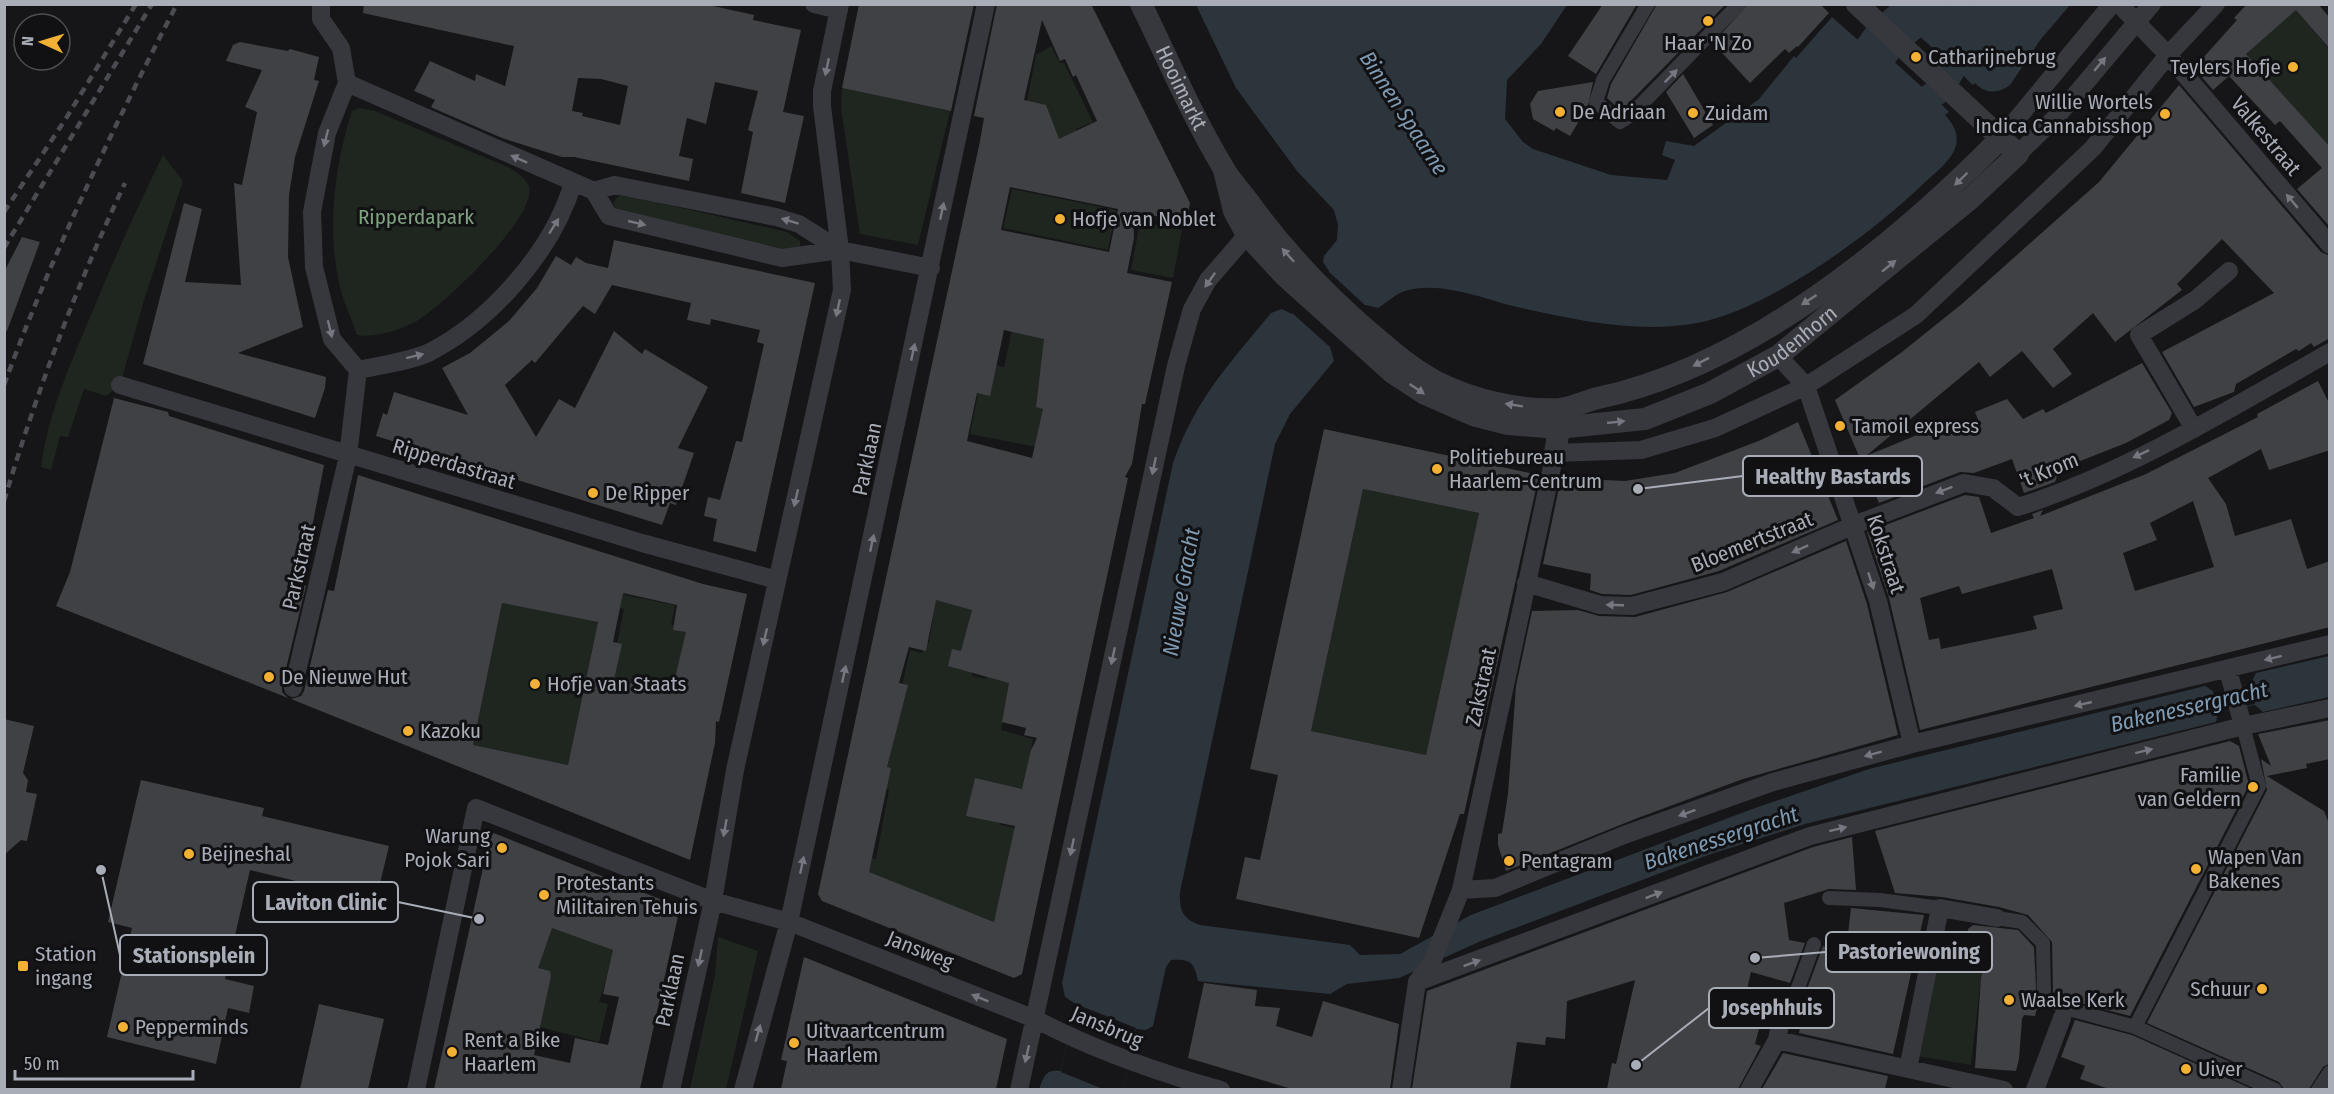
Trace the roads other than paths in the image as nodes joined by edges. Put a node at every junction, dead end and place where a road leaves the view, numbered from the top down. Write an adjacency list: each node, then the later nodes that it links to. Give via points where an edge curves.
1 (321, 4): 15 (street, via 321,19 341,48)
2 (814, 4): 12 (street)
3 (986, 4): 24 (street, Parklaan, one-way to 3)
4 (1141, 4): 18 (street, Hooimarkt)
5 (1648, 4): 6 (street, one-way to 6, via 1603,80 1596,102 1620,122)
6 (1739, 4)
7 (1857, 4): 16 (street)
8 (2112, 4): 16 (street, Koudenhorn)
9 (2119, 4): 13 (street, Valkestraat)
10 (2152, 4): 13 (street, Koudenhorn)
11 (2216, 4): 14 (street, Koudenhorn)
12 (840, 7): 23 (street, Parklaan, one-way to 23, via 822,91)
13 (2136, 21): 14 (street, Valkestraat); 17 (street, Koudenhorn, one-way to 13, via 2059,114)
14 (2168, 55): 22 (street, Valkestraat, one-way to 14); 32 (street, Koudenhorn, via 2093,148 1916,315)
15 (347, 83): 19 (street, one-way to 15); 30 (street, one-way to 30, via 327,133 312,212 314,267 332,339)
16 (2002, 137): 17 (street); 27 (street, Koudenhorn, one-way to 27, via 1958,182 1867,262)
17 (2018, 154): 29 (street, Koudenhorn, one-way to 17, via 1971,199)
18 (1224, 170): 21 (street, Hooimarkt, via 1234,211); 26 (street, Hooimarkt, one-way to 18)
19 (573, 183): 20 (street); 30 (street, one-way to 19, via 429,353 491,310 534,259 566,208)
20 (594, 191): 23 (street, one-way to 20, via 800,224 776,217 615,185); 23 (street, one-way to 23, via 609,216 782,258)
21 (1247, 235): 26 (street, Hooimarkt); 56 (street, one-way to 56, via 1208,280 1192,309 1176,366)
22 (2330, 245)
23 (840, 250): 24 (street); 38 (street, Parklaan, one-way to 38, via 842,290)
24 (931, 268): 51 (street, Parklaan, one-way to 24)
25 (2229, 271): 34 (street, via 2195,300 2139,335)
26 (1312, 289): 33 (street, Koudenhorn, via 1425,394 1508,424)
27 (1753, 336): 29 (street); 33 (street, Koudenhorn, one-way to 33, via 1685,370)
28 (2330, 352): 34 (street, 't Krom)
29 (1778, 356): 32 (street, Kokstraat); 33 (street, Koudenhorn, one-way to 29, via 1646,419 1710,393)
30 (358, 370): 36 (street)
31 (120, 385): 36 (street, Ripperdastraat)
32 (1806, 386): 35 (street, Koudenhorn, via 1715,428 1641,450); 37 (street, Kokstraat)
33 (1560, 419): 35 (street)
34 (2194, 429): 37 (street, 't Krom, one-way to 37, via 2053,496 2018,507 1993,488 1964,483)
35 (1555, 453): 39 (street, Zakstraat)
36 (348, 456): 38 (street, Ripperdastraat); 42 (street, Parkstraat)
37 (1854, 525): 39 (street, Bloemertstraat, one-way to 39, via 1724,582 1632,606 1600,605); 45 (street, Kokstraat, one-way to 45, via 1878,601)
38 (777, 580): 48 (street, Parklaan, one-way to 48, via 733,779)
39 (1526, 583): 46 (street, Zakstraat)
40 (2330, 644): 41 (street, one-way to 41)
41 (2230, 678): 44 (street); 45 (street, one-way to 45)
42 (293, 688)
43 (2330, 708): 44 (street)
44 (2240, 717): 53 (street, one-way to 44, via 1810,836); 57 (street, via 2259,786)
45 (1912, 744): 46 (street, one-way to 46, via 1773,782 1624,835 1495,888)
46 (1461, 890): 53 (street, Zakstraat, via 1432,962)
47 (1829, 898): 49 (street)
48 (713, 901): 51 (street); 62 (street, via 476,808); 63 (street, Parklaan, one-way to 63)
49 (1940, 908): 50 (street); 59 (street)
50 (1997, 918): 55 (street, via 2022,922 2043,943 2044,997)
51 (789, 922): 56 (street, Jansweg, one-way to 51); 64 (street, Parklaan, one-way to 51)
52 (1814, 944): 54 (street, via 1794,999)
53 (1417, 982): 67 (street)
54 (1785, 998): 58 (street)
55 (2064, 1013): 57 (street); 70 (street)
56 (1035, 1019): 61 (street, Jansbrug, via 1129,1061); 65 (street, one-way to 65)
57 (2135, 1027): 71 (street)
58 (1777, 1040): 59 (street); 68 (street)
59 (1908, 1069): 69 (street)
60 (2330, 1072): 72 (street)
61 (1161, 1082): 66 (street, Jansbrug)
62 (416, 1089)
63 (671, 1089)
64 (743, 1089)
65 (1019, 1089)
66 (1221, 1089)
67 (1401, 1089)
68 (1749, 1089)
69 (2004, 1089)
70 (2035, 1089)
71 (2275, 1089)
72 (2318, 1089)

